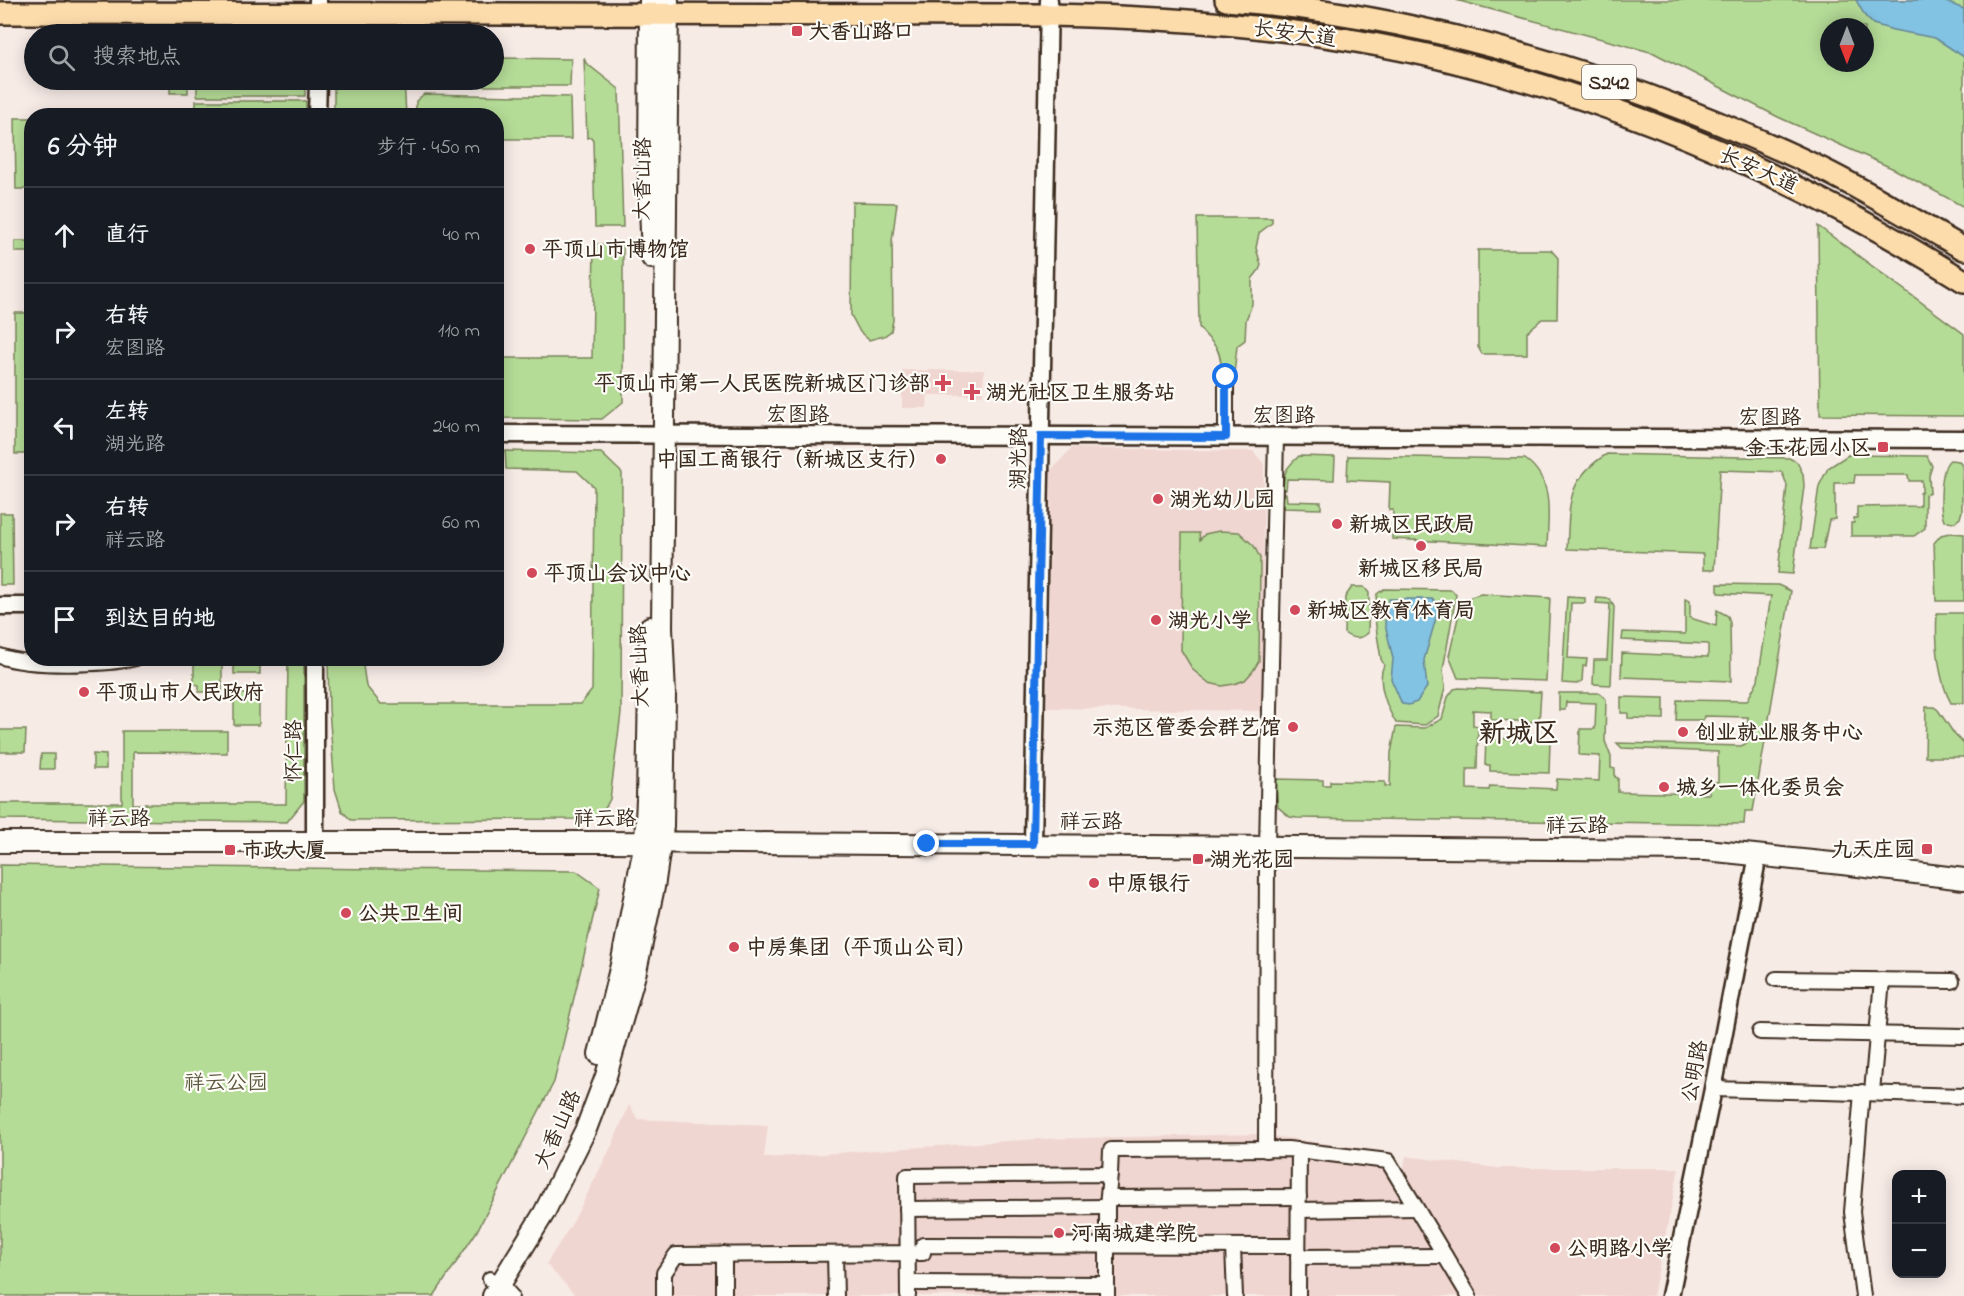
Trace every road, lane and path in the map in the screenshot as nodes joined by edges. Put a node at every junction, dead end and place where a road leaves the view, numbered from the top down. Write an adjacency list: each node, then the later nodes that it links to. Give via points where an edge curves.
1 (1226, 0): 9 (main road, 长安大道 / S242, via 1344,15 1546,60 1654,98 1802,160)
2 (318, 6): 3 (main road, 长安大道 / S242); 5 (main road, 长安大道 / S242); 6 (street)
3 (659, 7): 4 (main road, 长安大道 / S242); 13 (main road, 大香山路, via 649,179)
4 (1049, 8): 10 (main road, 长安大道 / S242, via 1294,32 1443,58 1541,85 1643,120 1799,188); 14 (street, 湖光路)
5 (0, 13)
6 (318, 24)
7 (318, 90): 8 (street)
8 (317, 108)
9 (1964, 249)
10 (1964, 281)
11 (1226, 377): 15 (street)
12 (504, 434): 13 (street, 宏图路)
13 (658, 435): 14 (street, 宏图路); 24 (main road, 大香山路, via 647,799)
14 (1041, 436): 15 (street, 宏图路); 26 (street, 湖光路)
15 (1226, 437): 16 (street, 宏图路)
16 (1276, 437): 17 (street, 宏图路); 27 (street)
17 (1964, 440)
18 (0, 606): 19 (street)
19 (24, 606)
20 (0, 657): 21 (street)
21 (24, 661)
22 (315, 666): 25 (street, 怀仁路)
23 (0, 842): 25 (main road, 祥云路)
24 (653, 842): 25 (main road, 祥云路); 26 (main road, 祥云路); 53 (main road, 大香山路, via 585,1097)
25 (315, 843)
26 (1033, 844): 27 (main road, 祥云路)
27 (1267, 846): 28 (main road, 祥云路, via 1706,850); 39 (street)
28 (1758, 855): 29 (main road, 祥云路); 36 (street, 公明路)
29 (1964, 879)
30 (1776, 979): 31 (street)
31 (1882, 980): 32 (street); 34 (street)
32 (1952, 981)
33 (1760, 1032): 34 (street)
34 (1877, 1034): 35 (street); 37 (street)
35 (1964, 1036)
36 (1713, 1089): 37 (street); 63 (street, 公明路)
37 (1867, 1092): 38 (street); 64 (street, via 1852,1212)
38 (1964, 1096)
39 (1266, 1150): 40 (street); 41 (street, via 1111,1150)
40 (1299, 1150): 43 (street); 44 (street, via 1388,1161)
41 (1110, 1174): 42 (street); 45 (street, via 907,1176)
42 (1108, 1202): 43 (street); 45 (street); 46 (street)
43 (1299, 1204): 44 (street); 48 (street)
44 (1414, 1208): 52 (street)
45 (907, 1209): 49 (street)
46 (1107, 1244): 47 (street); 49 (street, via 923,1245 923,1253); 55 (street)
47 (1233, 1247): 48 (street); 60 (street)
48 (1299, 1252): 52 (street); 61 (street)
49 (908, 1253): 51 (street); 54 (street)
50 (724, 1254): 51 (street); 57 (street, via 676,1255 664,1273); 58 (street)
51 (836, 1254): 59 (street)
52 (1445, 1256): 62 (street)
53 (499, 1289): 56 (main road, 大香山路)
54 (908, 1289): 55 (street)
55 (1107, 1290)
56 (478, 1296)
57 (664, 1296)
58 (724, 1296)
59 (836, 1296)
60 (1235, 1296)
61 (1298, 1296)
62 (1469, 1296)
63 (1671, 1296)
64 (1863, 1296)

